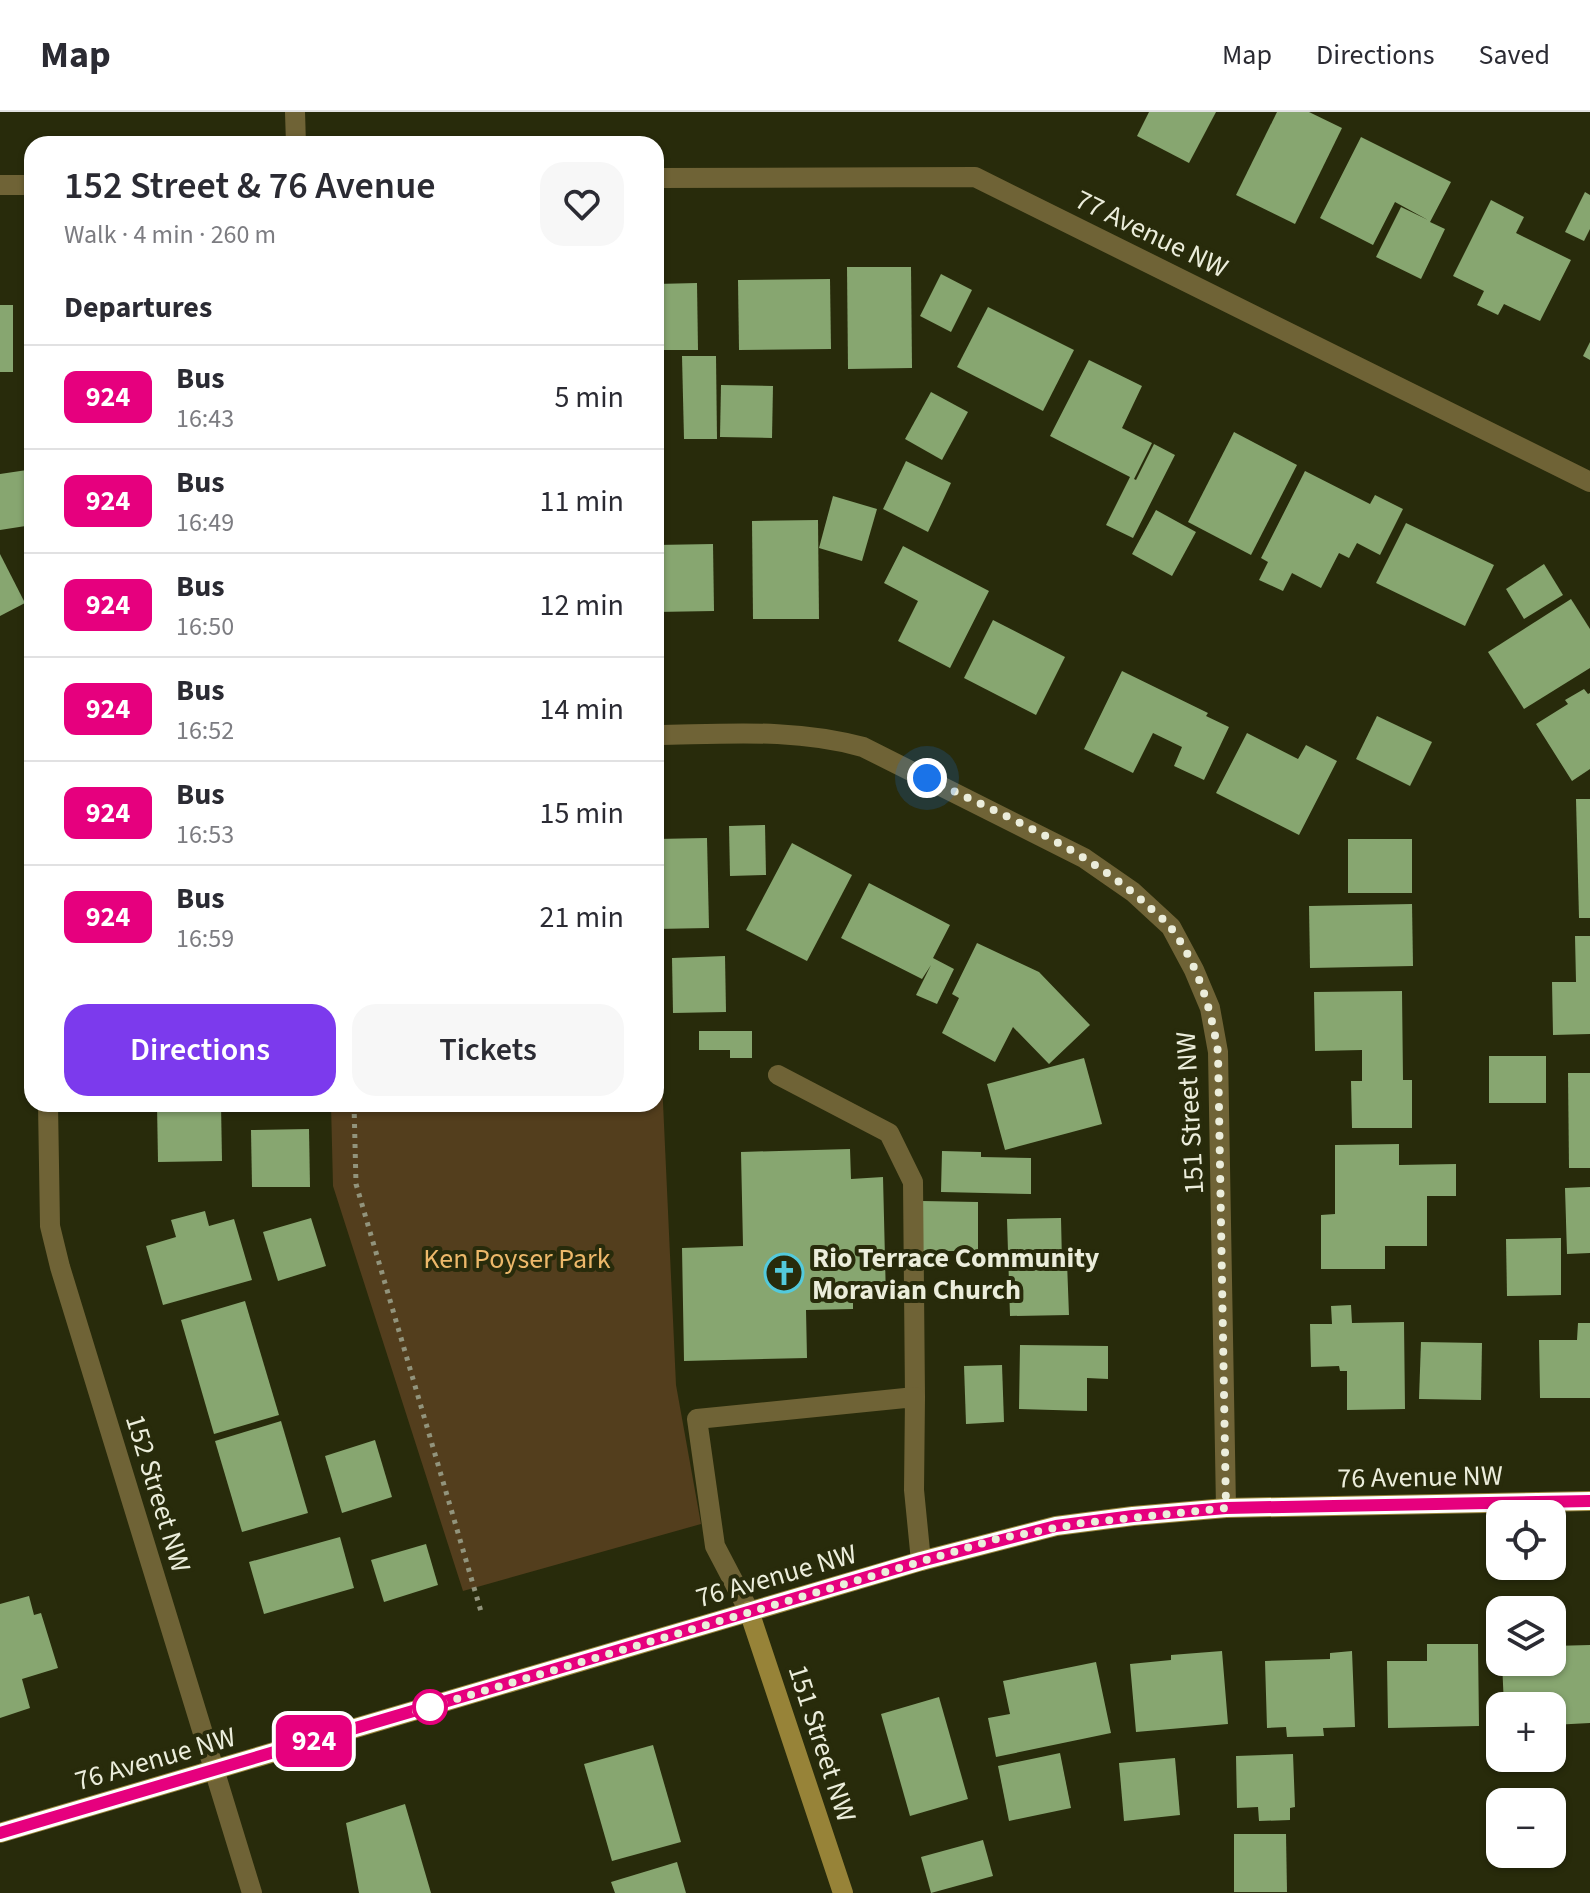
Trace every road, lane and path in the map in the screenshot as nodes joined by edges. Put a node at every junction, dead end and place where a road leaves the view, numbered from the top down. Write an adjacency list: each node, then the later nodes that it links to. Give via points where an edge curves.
1 (295, 112): 2 (street)
2 (296, 136)
3 (664, 178): 6 (street, 77 Avenue NW, via 975,177)
4 (0, 185): 5 (street)
5 (24, 185)
6 (1590, 482)
7 (664, 735): 13 (street, 151 Street NW, via 790,733 863,747 1084,858 1171,927 1210,1008 1218,1052)
8 (778, 1075): 11 (street, via 889,1133 913,1182)
9 (48, 1112): 17 (street, 152 Street NW, via 50,1226 60,1267)
10 (354, 1112): 16 (path, via 356,1184)
11 (915, 1397): 14 (street, via 914,1490); 15 (street, via 697,1419 715,1546)
12 (1590, 1501): 13 (street, 76 Avenue NW)
13 (1226, 1508): 14 (street, 76 Avenue NW, via 1056,1526)
14 (921, 1561): 15 (street, 76 Avenue NW)
15 (749, 1611): 17 (street, 76 Avenue NW); 20 (street, 151 Street NW)
16 (482, 1615)
17 (215, 1769): 18 (street, 76 Avenue NW); 19 (street, 152 Street NW)
18 (0, 1833)
19 (252, 1893)
20 (843, 1893)

